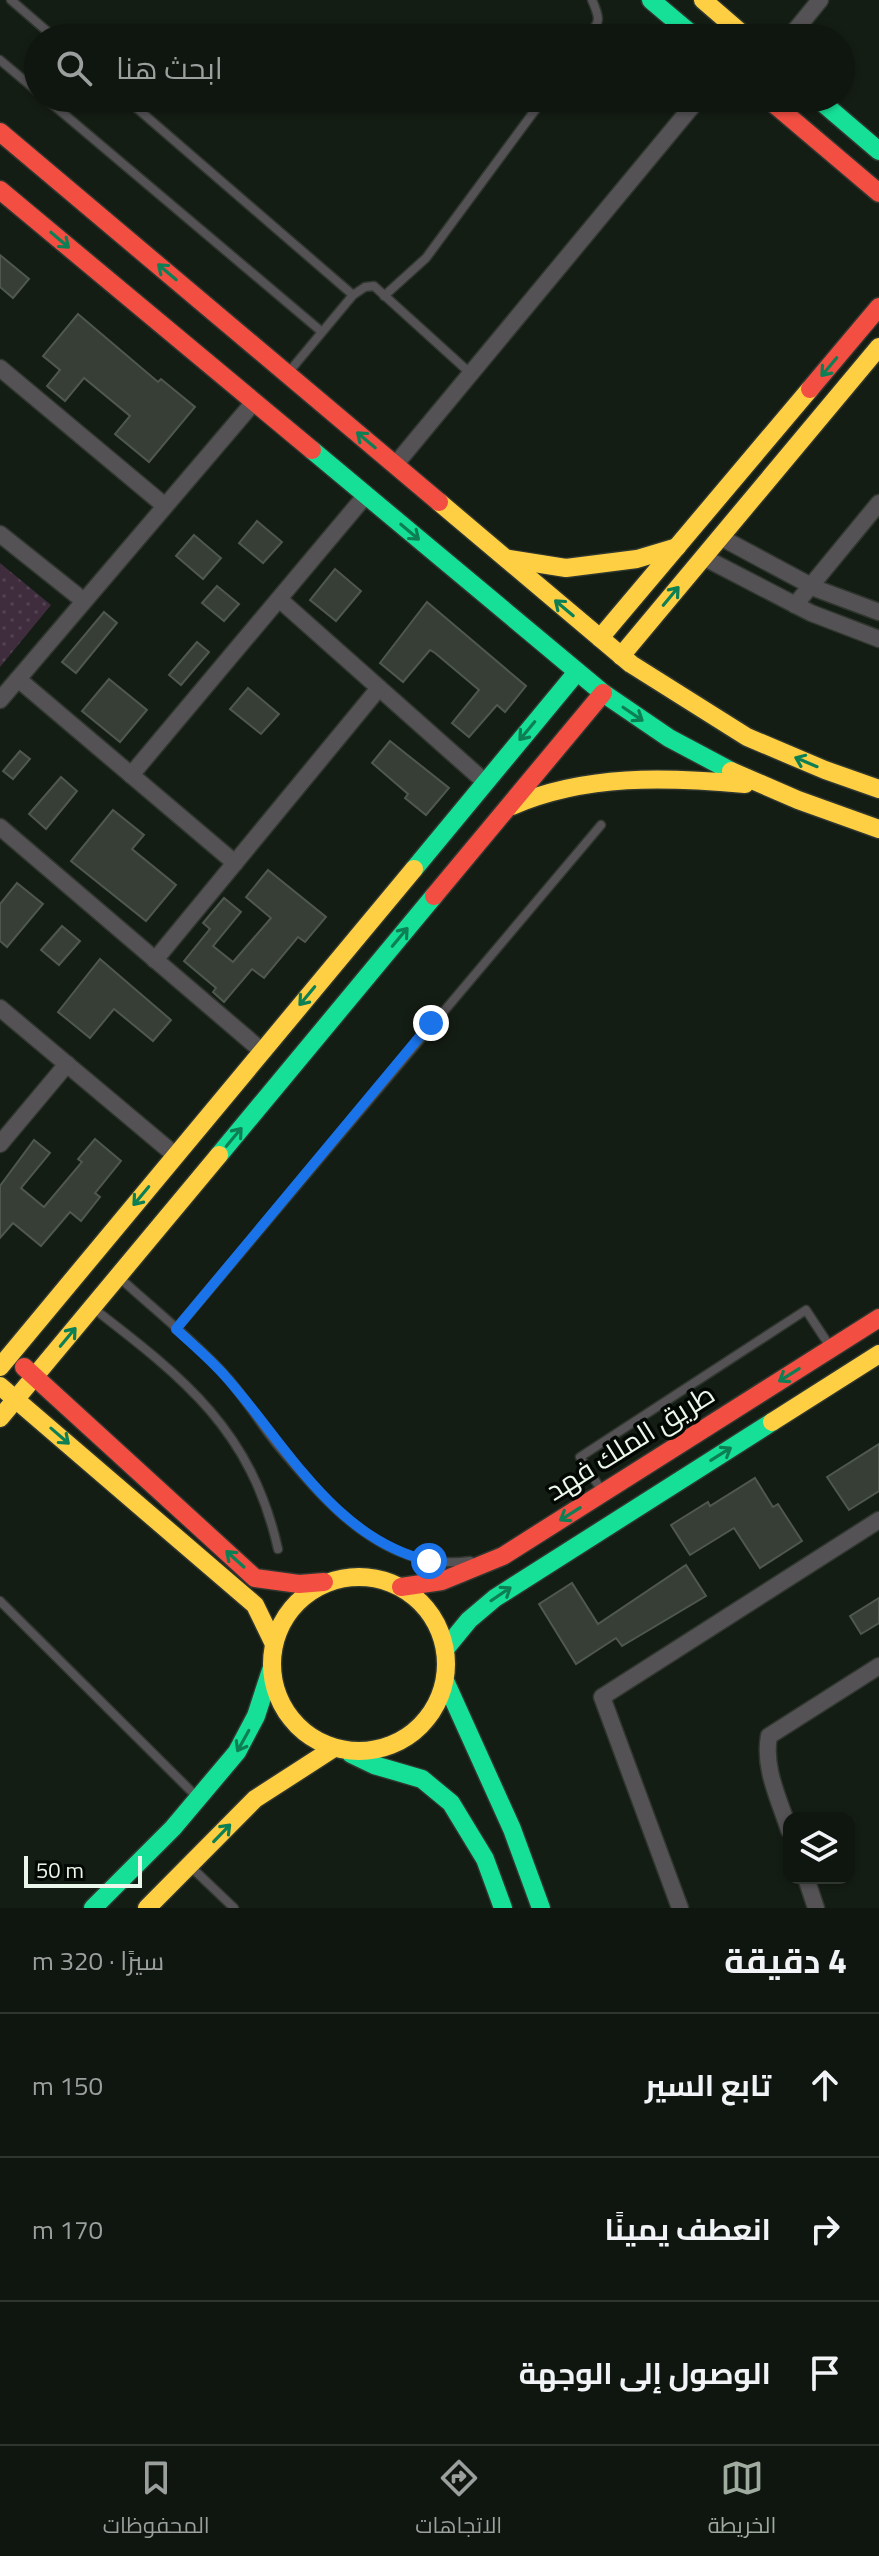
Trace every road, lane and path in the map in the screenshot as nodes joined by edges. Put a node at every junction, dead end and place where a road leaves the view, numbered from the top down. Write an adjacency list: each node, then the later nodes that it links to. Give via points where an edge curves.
1 (11, 0): 6 (lane)
2 (592, 0): 7 (lane)
3 (651, 0): 8 (street)
4 (703, 0): 9 (street)
5 (820, 0): 10 (street)
6 (39, 24)
7 (598, 24)
8 (679, 24)
9 (731, 24)
10 (800, 24)
11 (0, 60): 12 (lane)
12 (24, 80)
13 (62, 112): 26 (lane)
14 (141, 112): 23 (lane)
15 (534, 112): 24 (lane, via 426,258)
16 (687, 112): 29 (street)
17 (784, 112): 22 (street)
18 (833, 112): 20 (street)
19 (0, 132): 30 (street, one-way to 19)
20 (879, 151)
21 (0, 190): 31 (street, one-way to 31)
22 (879, 193)
23 (353, 295): 24 (lane, via 374,286); 26 (lane)
24 (384, 296): 29 (lane)
25 (879, 307): 38 (street, one-way to 38)
26 (322, 332): 30 (lane)
27 (879, 347): 37 (street)
28 (0, 368): 35 (street)
29 (471, 373): 32 (street)
30 (287, 374): 32 (street, one-way to 30)
31 (254, 402): 33 (street); 35 (street)
32 (395, 465): 40 (street)
33 (366, 495): 42 (street); 49 (street, one-way to 49)
34 (879, 503): 41 (street)
35 (165, 506): 43 (street)
36 (0, 534): 43 (street)
37 (720, 537): 39 (street); 41 (street)
38 (677, 547): 40 (street, via 637,559 566,568); 46 (street)
39 (703, 557): 44 (street); 48 (street, one-way to 39)
40 (505, 558): 46 (street, one-way to 40)
41 (811, 586): 44 (street); 45 (street)
42 (279, 599): 51 (street); 54 (street)
43 (84, 601): 50 (street)
44 (795, 605): 47 (street)
45 (879, 612)
46 (600, 638): 48 (street)
47 (879, 639)
48 (621, 656): 57 (street, one-way to 48, via 747,737)
49 (577, 672): 52 (street); 55 (street, one-way to 55)
50 (18, 679): 53 (street); 54 (street)
51 (379, 688): 55 (street); 62 (street)
52 (603, 693): 56 (street, one-way to 56, via 669,738); 58 (street)
53 (0, 700)
54 (131, 775): 62 (street)
55 (485, 782): 65 (street, one-way to 65)
56 (763, 786): 58 (street, via 705,780 596,783 557,788); 61 (street)
57 (879, 789)
58 (507, 808): 69 (street, one-way to 58)
59 (601, 825): 72 (lane)
60 (0, 827): 63 (street)
61 (879, 829)
62 (235, 863): 63 (street)
63 (155, 960): 65 (street)
64 (0, 1008): 66 (street)
65 (262, 1051): 68 (street)
66 (67, 1064): 67 (street); 68 (street)
67 (0, 1144)
68 (175, 1155): 75 (street, one-way to 75)
69 (118, 1276): 70 (street); 72 (lane)
70 (92, 1307): 76 (street, one-way to 70); 82 (lane, via 148,1350 228,1431 269,1510)
71 (879, 1318): 73 (street, طريق الملك فهد)
72 (176, 1329): 83 (lane, via 223,1373 279,1447 375,1541 429,1561 459,1563)
73 (831, 1348): 80 (street, طريق الملك فهد, one-way to 80); 80 (lane, via 806,1310 580,1457)
74 (879, 1354): 84 (street, طريق الملك فهد, one-way to 74)
75 (3, 1356): 76 (street)
76 (35, 1376): 78 (street); 85 (street, one-way to 76, via 299,1584 255,1578)
77 (0, 1386): 78 (street)
78 (16, 1399): 79 (street); 88 (street, one-way to 88, via 255,1605)
79 (0, 1418)
80 (603, 1493): 83 (street, طريق الملك فهد, one-way to 83)
81 (879, 1520): 103 (street, via 602,1697)
82 (278, 1549)
83 (509, 1552): 84 (street); 86 (street, طريق الملك فهد, via 454,1578)
84 (533, 1574): 89 (street, طريق الملك فهد, one-way to 84, via 469,1620)
85 (333, 1581): 86 (street, via 378,1579); 88 (street, via 295,1605)
86 (401, 1587): 89 (street, via 431,1612)
87 (0, 1601): 94 (lane)
88 (274, 1644): 91 (street)
89 (446, 1648): 92 (street)
90 (879, 1666): 95 (street, via 769,1736 769,1772)
91 (271, 1669): 93 (street, via 275,1690 297,1727); 94 (street, one-way to 94, via 237,1752)
92 (446, 1683): 93 (street, via 426,1722 410,1736 379,1749); 102 (street, via 512,1829)
93 (340, 1750): 96 (street, one-way to 93, via 255,1799); 101 (street, via 422,1779 451,1803 485,1859)
94 (198, 1798): 98 (street)
95 (783, 1813)
96 (190, 1865): 99 (street); 100 (lane)
97 (808, 1884): 104 (street)
98 (93, 1908)
99 (147, 1908)
100 (234, 1908)
101 (503, 1908)
102 (541, 1908)
103 (680, 1908)
104 (816, 1908)

